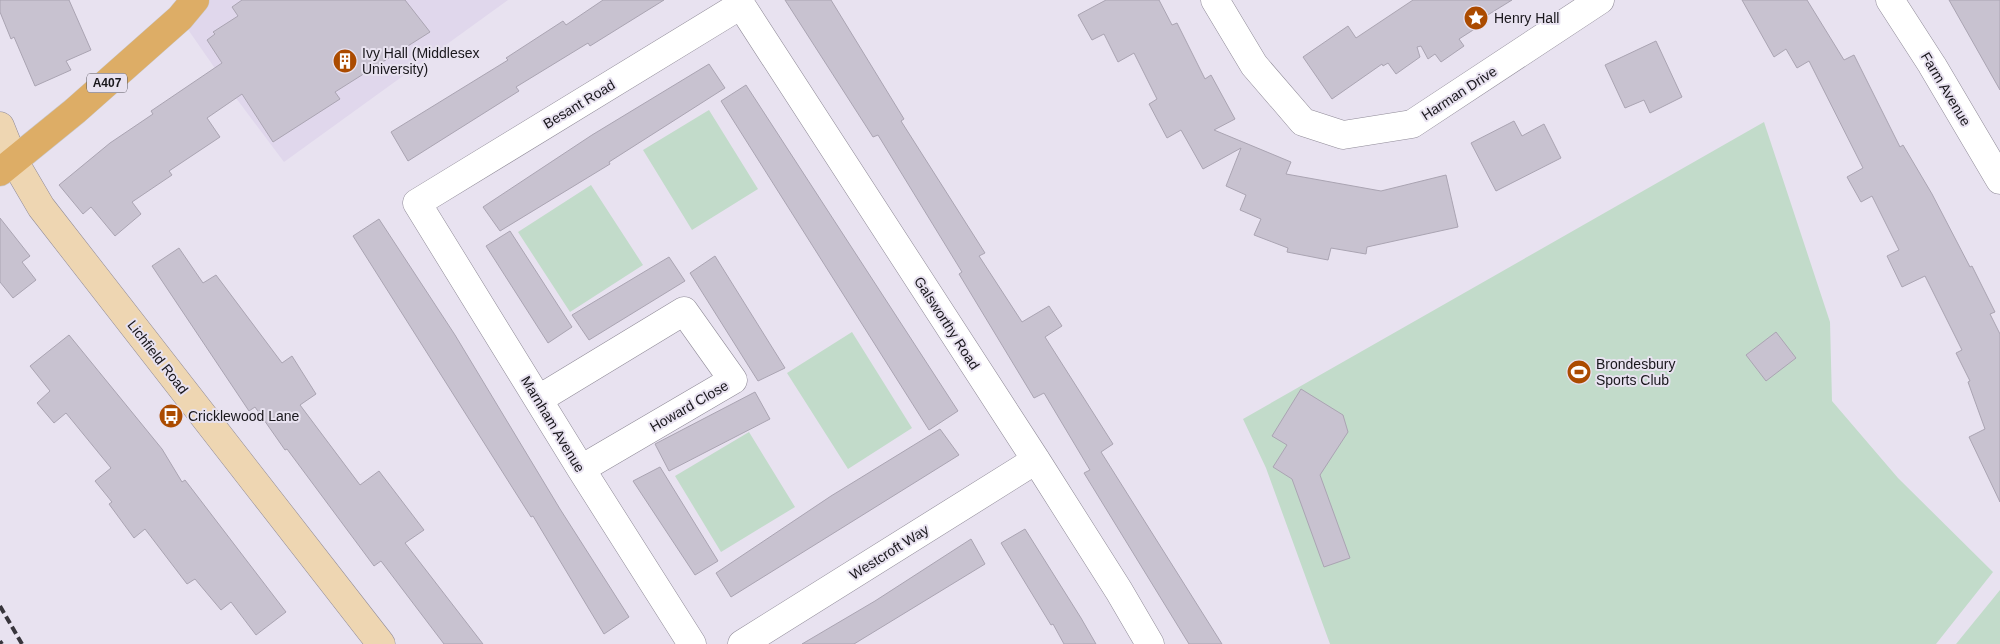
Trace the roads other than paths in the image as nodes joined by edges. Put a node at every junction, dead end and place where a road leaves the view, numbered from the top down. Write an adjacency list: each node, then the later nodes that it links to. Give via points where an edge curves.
1 (194, 0): 7 (main road, A407, via 180,18 152,43)
2 (1215, 0): 3 (street, Harman Drive, via 1254,65 1303,122 1343,135 1412,124)
3 (1600, 0)
4 (1890, 0): 8 (street, Farm Avenue)
5 (741, 5): 9 (street, Besant Road); 11 (street, Galsworthy Road)
6 (0, 126): 7 (street, Lichfield Road)
7 (7, 166): 13 (street, Lichfield Road)
8 (2000, 180)
9 (416, 203): 10 (street, Marnham Avenue)
10 (539, 399): 12 (street, Marnham Avenue); 12 (street, Howard Close, via 684,311 733,380)
11 (1036, 460): 15 (street, Westcroft Way); 16 (street, Galsworthy Road)
12 (580, 469): 14 (street, Marnham Avenue)
13 (381, 644)
14 (692, 644)
15 (742, 644)
16 (1150, 644)

